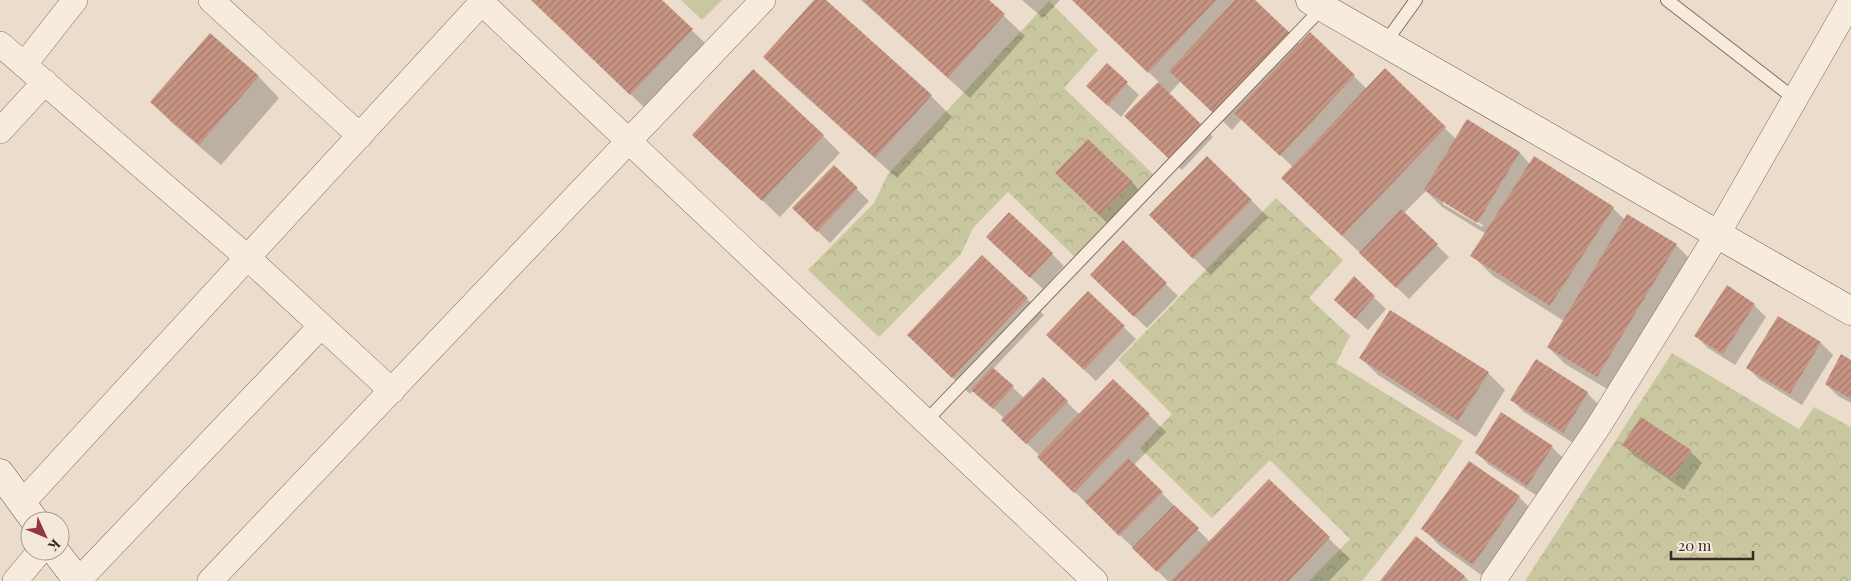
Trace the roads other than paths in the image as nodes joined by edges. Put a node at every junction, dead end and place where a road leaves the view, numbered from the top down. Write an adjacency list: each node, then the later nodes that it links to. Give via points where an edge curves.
1 (75, 0): 11 (street)
2 (211, 0): 15 (street)
3 (762, 0): 16 (street)
4 (1416, 0): 9 (lane)
5 (1666, 0): 13 (lane)
6 (482, 1): 15 (street); 16 (street)
7 (1851, 1): 13 (street)
8 (1317, 4): 9 (main road); 22 (lane)
9 (1385, 43): 17 (main road)
10 (0, 44): 11 (street)
11 (24, 64): 12 (street)
12 (45, 82): 14 (street); 18 (street)
13 (1795, 99): 17 (street)
14 (0, 131)
15 (360, 136): 18 (street)
16 (629, 142): 21 (street); 22 (street)
17 (1717, 235): 19 (main road); 32 (street, via 1598,428)
18 (248, 258): 20 (street); 25 (street)
19 (1851, 311)
20 (321, 326): 21 (street); 29 (street)
21 (392, 391): 30 (street)
22 (926, 421): 31 (street)
23 (0, 473): 24 (main road)
24 (27, 511)
25 (29, 511)
26 (32, 561): 28 (street)
27 (63, 561): 29 (main road)
28 (15, 581)
29 (78, 581)
30 (210, 581)
31 (1095, 581)
32 (1493, 581)

